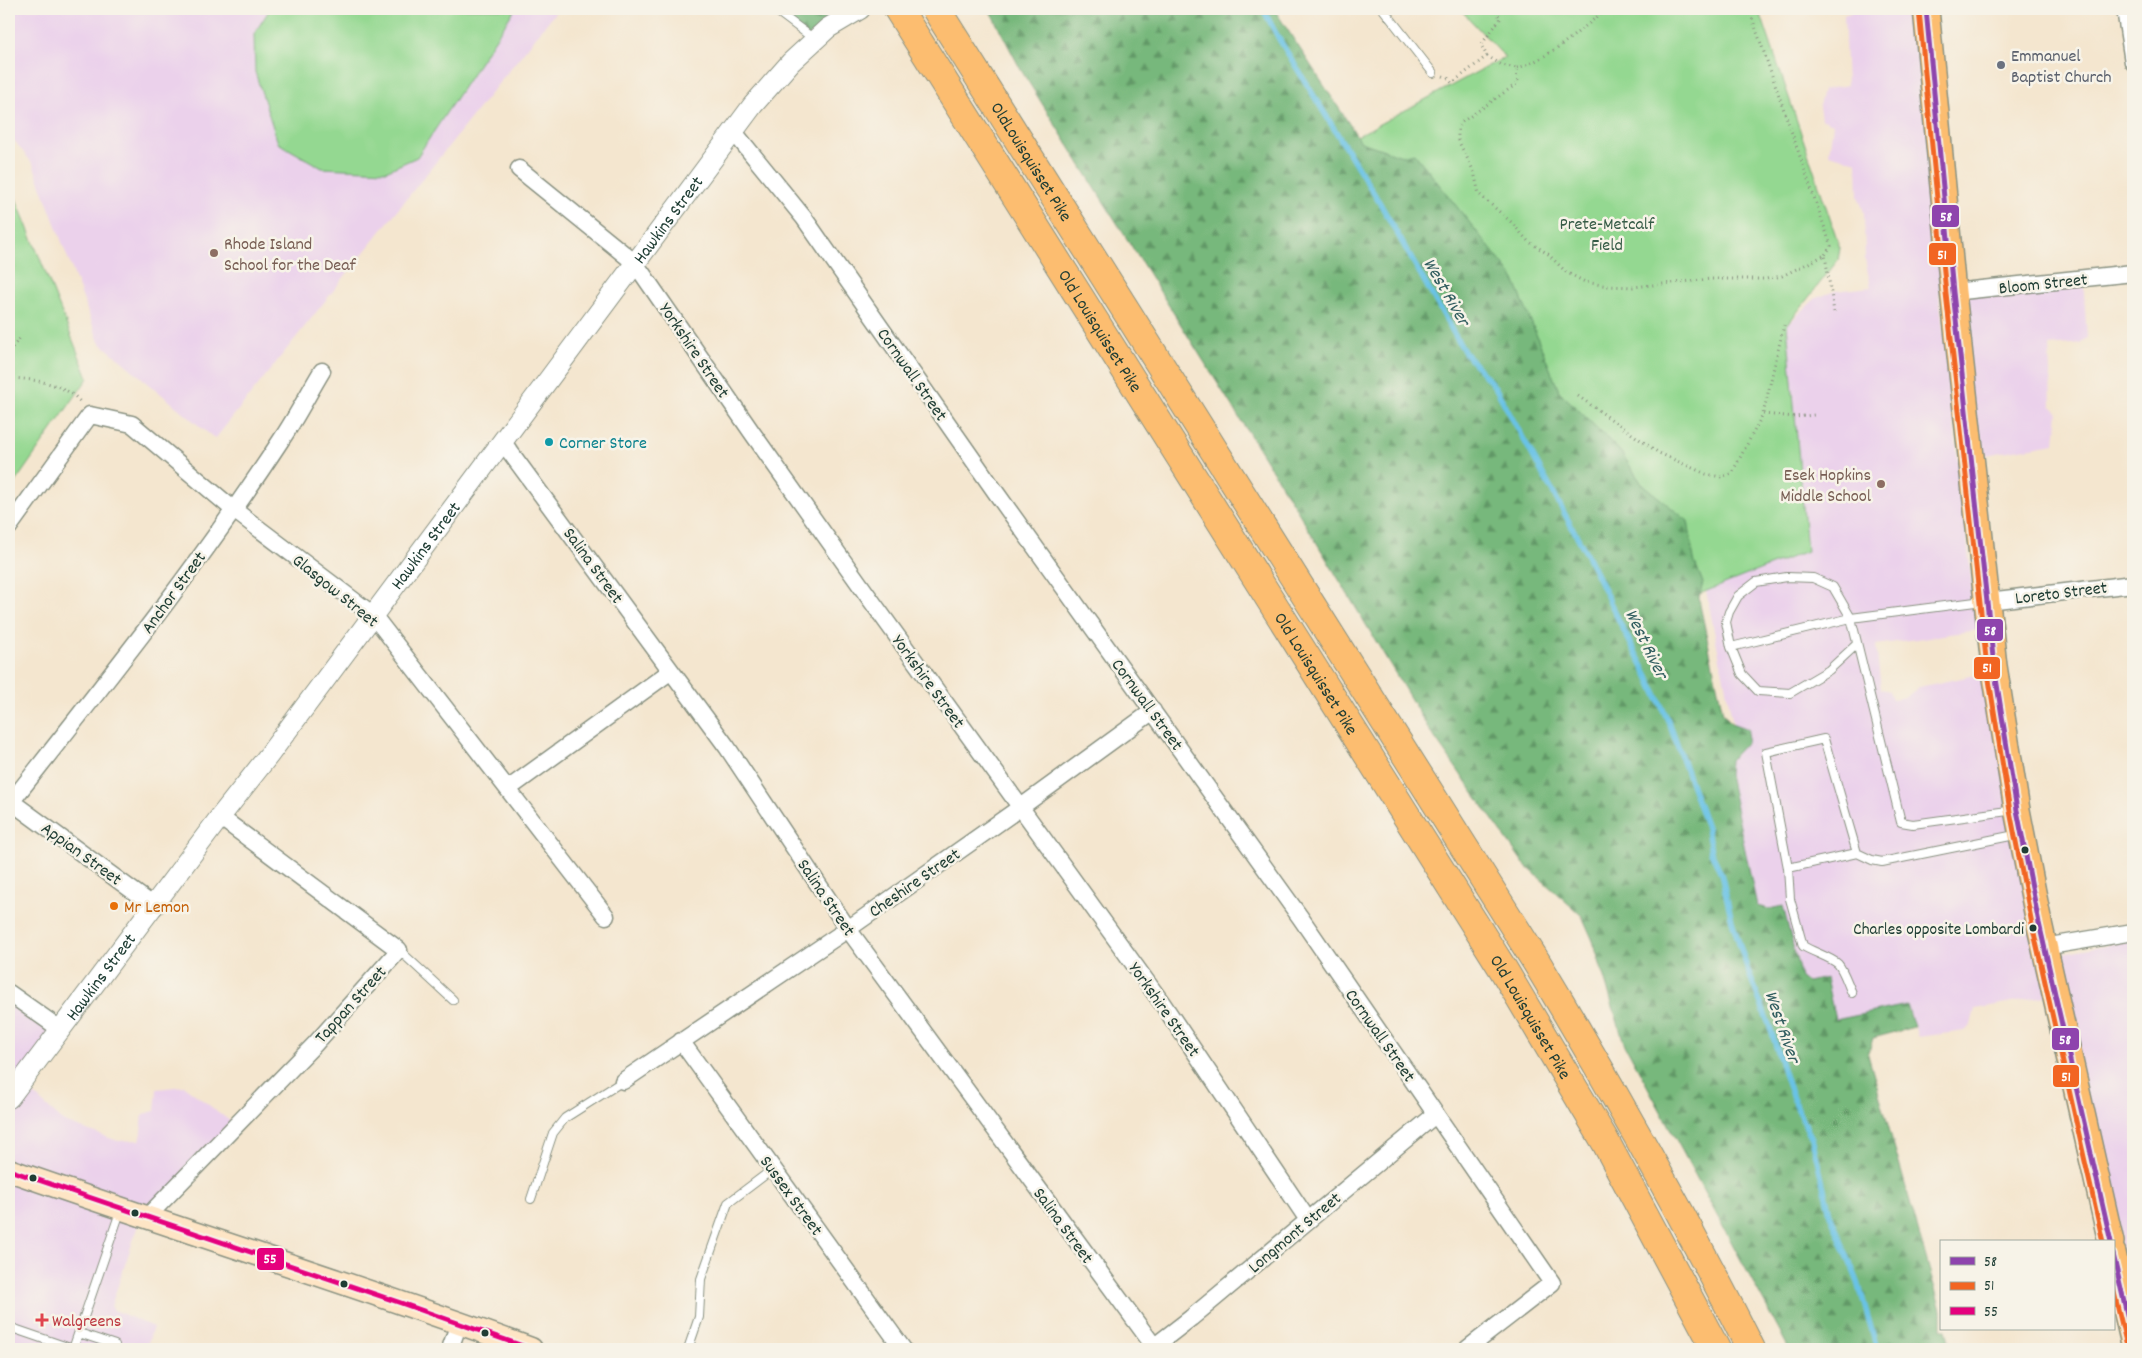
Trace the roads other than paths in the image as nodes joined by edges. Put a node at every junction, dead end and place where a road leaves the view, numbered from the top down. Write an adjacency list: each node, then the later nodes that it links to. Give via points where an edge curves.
1 (774, 9): 8 (lane)
2 (860, 9): 8 (street, Hawkins Street)
3 (898, 9): 70 (highway, Old Louisquisset Pike, via 1533,1018 1637,1199)
4 (936, 9): 16 (highway, OldLouisquisset Pike)
5 (1383, 9): 10 (lane)
6 (1926, 9): 15 (main road)
7 (2125, 9): 9 (street)
8 (822, 34): 11 (street, Hawkins Street, via 753,104)
9 (2133, 62)
10 (1433, 73)
11 (734, 132): 13 (street, Hawkins Street); 28 (street, Cornwall Street, via 804,218)
12 (519, 170): 13 (street, Yorkshire Street)
13 (635, 263): 18 (street, Hawkins Street); 31 (street, Yorkshire Street, via 753,434)
14 (2133, 273): 15 (street, Bloom Street)
15 (1953, 292): 22 (main road)
16 (1129, 315): 71 (highway, Old Louisquisset Pike, via 1552,988 1606,1078)
17 (322, 371): 19 (street, Anchor Street, via 282,439)
18 (502, 441): 23 (street, Hawkins Street); 27 (street, Salina Street)
19 (234, 510): 20 (street, Glasgow Street, via 132,424 90,415); 23 (street, Glasgow Street); 30 (street, Anchor Street, via 142,635)
20 (9, 527)
21 (2133, 584): 22 (street, Loreto Street)
22 (1988, 601): 24 (lane); 33 (main road, via 1994,666)
23 (373, 615): 29 (street, Glasgow Street); 32 (street, Hawkins Street)
24 (1851, 618): 25 (lane); 26 (lane); 26 (lane, via 1833,587 1814,578 1787,577 1756,582 1738,596 1729,612 1726,622)
25 (1857, 644): 26 (lane, via 1829,670 1790,693 1758,691 1742,674); 33 (lane, via 1901,822)
26 (1731, 647)
27 (671, 671): 29 (street); 38 (street, Salina Street, via 727,747)
28 (1153, 711): 31 (street, Cheshire Street); 49 (street, Cornwall Street)
29 (508, 789): 37 (street, Glasgow Street)
30 (10, 801): 36 (street, Appian Street)
31 (1021, 807): 38 (street, Cheshire Street); 55 (street, Yorkshire Street, via 1162,1003)
32 (220, 817): 36 (street, Hawkins Street); 41 (street, Tappan Street)
33 (2019, 822): 34 (lane, via 1882,862); 40 (main road)
34 (1857, 853): 35 (lane); 35 (lane, via 1824,739 1766,752)
35 (1788, 868): 43 (lane, via 1790,899 1803,946 1839,965)
36 (155, 906): 45 (street, Hawkins Street)
37 (606, 916)
38 (848, 929): 46 (street, Cheshire Street); 63 (street, Salina Street)
39 (2133, 932): 40 (street)
40 (2044, 947): 56 (main road)
41 (399, 950): 44 (lane); 54 (street, Tappan Street, via 315,1044)
42 (9, 993): 45 (street)
43 (1852, 993)
44 (453, 1000)
45 (60, 1030): 48 (street, Hawkins Street)
46 (681, 1041): 47 (street, Cheshire Street); 50 (street, Sussex Street)
47 (622, 1081): 52 (lane, via 565,1118 553,1133)
48 (14, 1087)
49 (1436, 1114): 55 (street, Longmont Street); 69 (street, Cornwall Street, via 1552,1283)
50 (773, 1169): 67 (lane, via 728,1203 702,1280 699,1317); 68 (street, Sussex Street)
51 (10, 1174): 53 (main road)
52 (531, 1200)
53 (121, 1210): 54 (main road); 60 (lane)
54 (146, 1218): 58 (main road)
55 (1308, 1220): 63 (street, Longmont Street)
56 (2111, 1240)
57 (2114, 1257): 61 (main road)
58 (459, 1322): 65 (street); 66 (main road)
59 (9, 1327): 64 (lane)
60 (79, 1333): 62 (lane); 64 (lane)
61 (2133, 1340)
62 (115, 1345)
63 (1153, 1348)
64 (73, 1349)
65 (450, 1349)
66 (531, 1349)
67 (688, 1349)
68 (903, 1349)
69 (1467, 1349)
70 (1716, 1349)
71 (1751, 1349)

